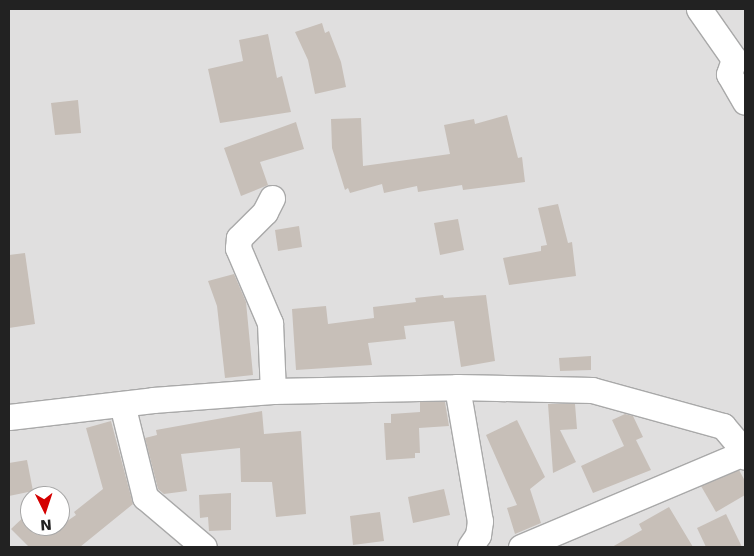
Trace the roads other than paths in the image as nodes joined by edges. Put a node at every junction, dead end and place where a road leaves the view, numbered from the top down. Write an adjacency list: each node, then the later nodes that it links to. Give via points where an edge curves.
1 (699, 9): 2 (street, via 734,59 729,74)
2 (745, 102)
3 (272, 198): 5 (street, via 265,212 239,238 238,248 270,323)
4 (457, 387): 5 (street); 8 (street, via 592,390 723,426); 10 (street, via 480,521 478,535)
5 (273, 391): 6 (street)
6 (122, 404): 7 (street); 9 (street, via 145,497)
7 (9, 417)
8 (744, 454): 11 (street)
9 (204, 547)
10 (470, 547)
11 (521, 547)

